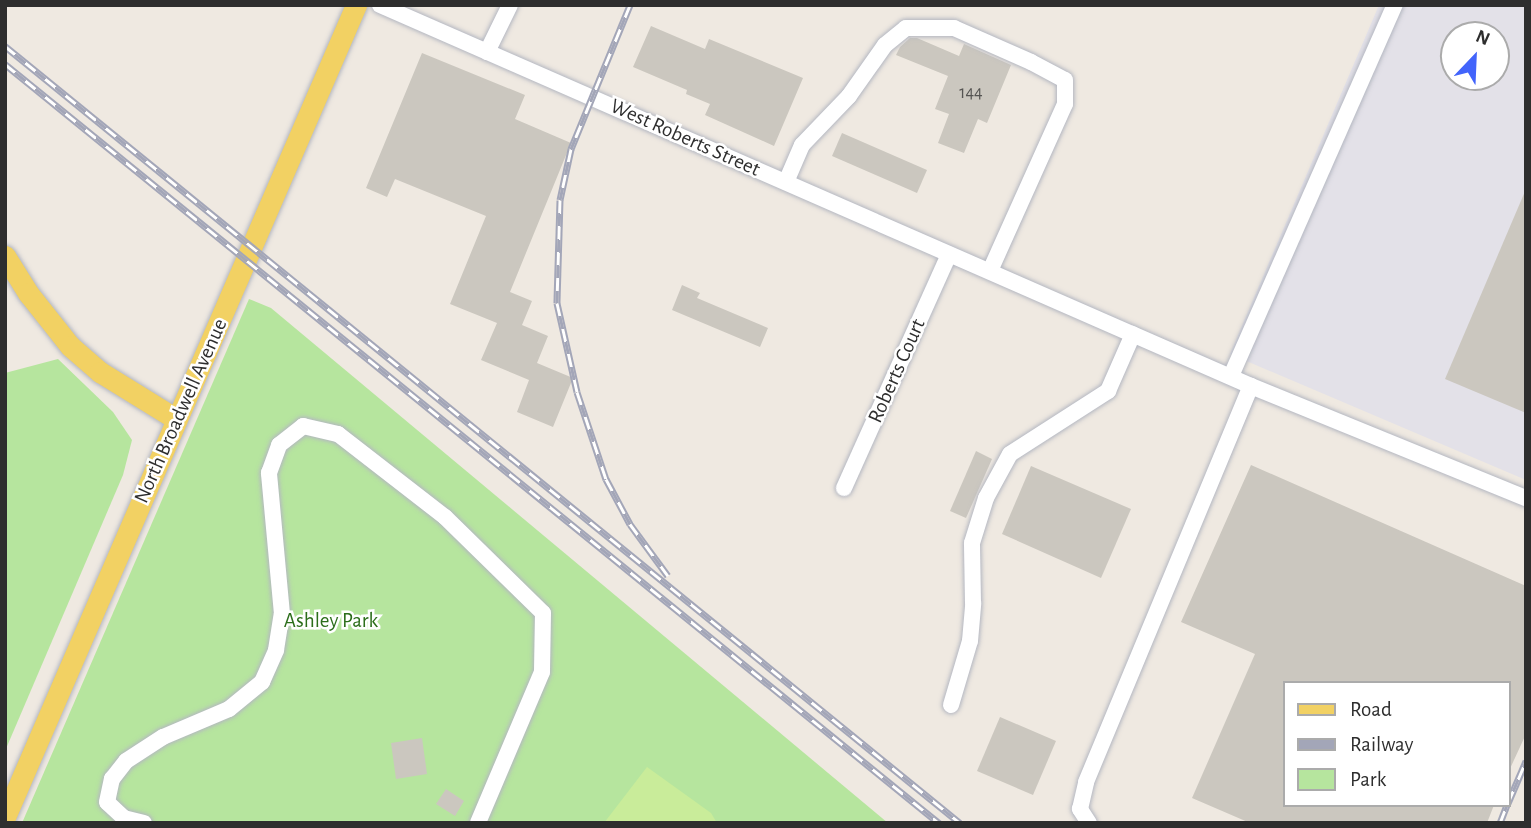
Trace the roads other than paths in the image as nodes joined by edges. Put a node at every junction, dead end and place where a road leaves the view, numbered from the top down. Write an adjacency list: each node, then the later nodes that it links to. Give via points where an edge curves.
1 (356, 5): 14 (main road, North Broadwell Avenue)
2 (380, 5): 5 (street, West Roberts Street)
3 (510, 5): 6 (street)
4 (1395, 5): 12 (street)
5 (403, 10): 6 (street, West Roberts Street)
6 (488, 52): 7 (street, West Roberts Street)
7 (786, 182): 8 (street, West Roberts Street); 10 (street, via 802,145 849,96 885,45 906,28 954,28 1065,80 1065,104)
8 (949, 254): 10 (street, West Roberts Street); 15 (street, Roberts Court)
9 (5, 256): 14 (main road, via 28,293 79,355)
10 (990, 271): 11 (street, West Roberts Street)
11 (1133, 334): 12 (street, West Roberts Street); 17 (street, via 1108,391 1010,454 986,498 972,543 970,641)
12 (1231, 376): 13 (street, West Roberts Street)
13 (1251, 386): 16 (street, West Roberts Street); 21 (street, via 1086,782 1080,808)
14 (176, 419): 18 (main road, North Broadwell Avenue)
15 (844, 488)
16 (1526, 498)
17 (951, 705)
18 (5, 817)
19 (144, 823): 20 (street, via 124,818 107,802 112,779 126,761 163,737 229,709 262,682 276,650 282,614 268,472 279,445 303,426 338,434 434,508 543,612 542,672)
20 (478, 823)
21 (1089, 823)

